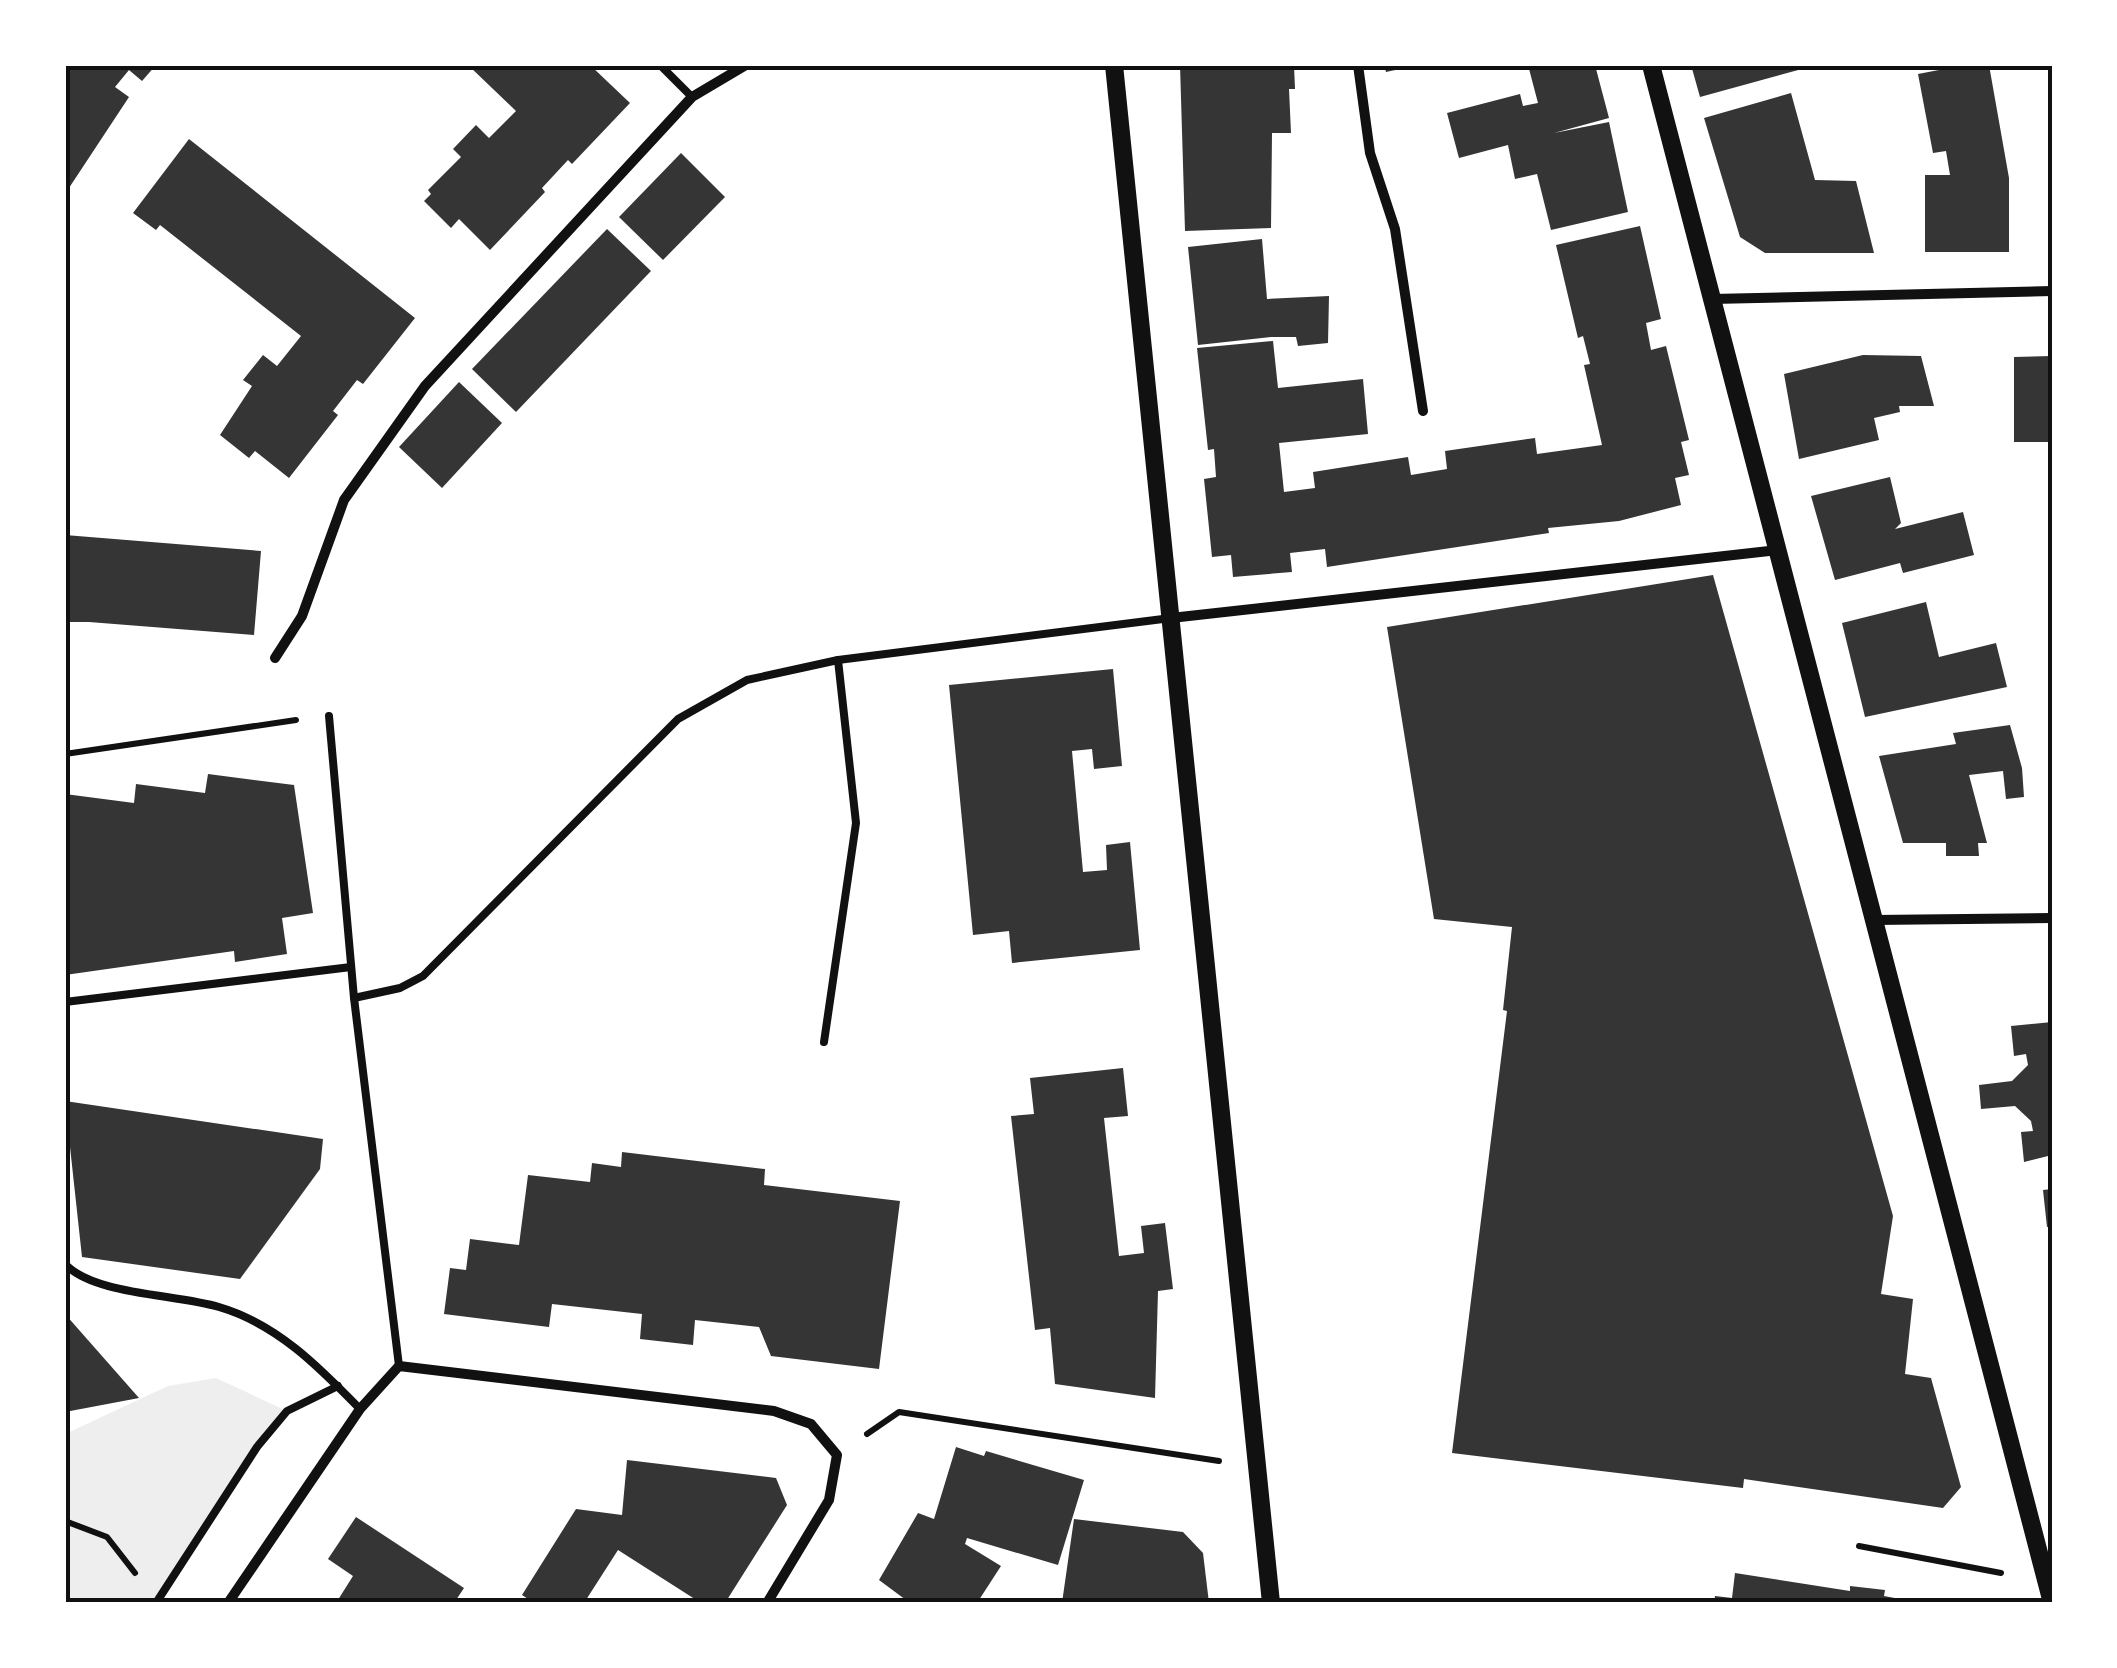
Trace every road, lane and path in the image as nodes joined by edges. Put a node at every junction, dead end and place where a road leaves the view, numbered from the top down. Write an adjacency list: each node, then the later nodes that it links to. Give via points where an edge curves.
1 (660, 65): 8 (lane)
2 (746, 65): 8 (street)
3 (852, 65): 4 (street)
4 (901, 65)
5 (1114, 65): 13 (street)
6 (1358, 65): 11 (street, via 1370,153 1395,229)
7 (1651, 65): 10 (street)
8 (692, 97): 14 (street, via 426,386 344,500 302,616)
9 (2052, 291): 10 (street)
10 (1712, 299): 12 (street)
11 (1423, 411)
12 (1778, 550): 13 (street); 19 (street)
13 (1171, 618): 15 (lane); 29 (street)
14 (275, 658)
15 (838, 660): 21 (lane, via 747,680 678,719 423,976); 23 (lane, via 856,823)
16 (329, 716): 17 (path); 20 (lane)
17 (65, 754)
18 (2052, 918): 19 (street)
19 (1874, 920): 32 (street)
20 (350, 967): 21 (lane); 22 (lane)
21 (354, 998): 25 (lane)
22 (65, 1002)
23 (824, 1042)
24 (65, 1264): 26 (lane, via 105,1285 222,1308 296,1346)
25 (398, 1366): 27 (street); 28 (street, via 774,1412 811,1424)
26 (338, 1386): 27 (lane); 33 (lane, via 287,1411)
27 (360, 1410): 34 (street)
28 (837, 1455): 29 (path, via 899,1412); 35 (street, via 829,1500)
29 (1257, 1467): 36 (street)
30 (65, 1521): 33 (path, via 107,1536)
31 (1859, 1546): 32 (path)
32 (2049, 1582): 37 (street)
33 (156, 1602)
34 (228, 1603)
35 (767, 1603)
36 (1271, 1603)
37 (2052, 1603)

